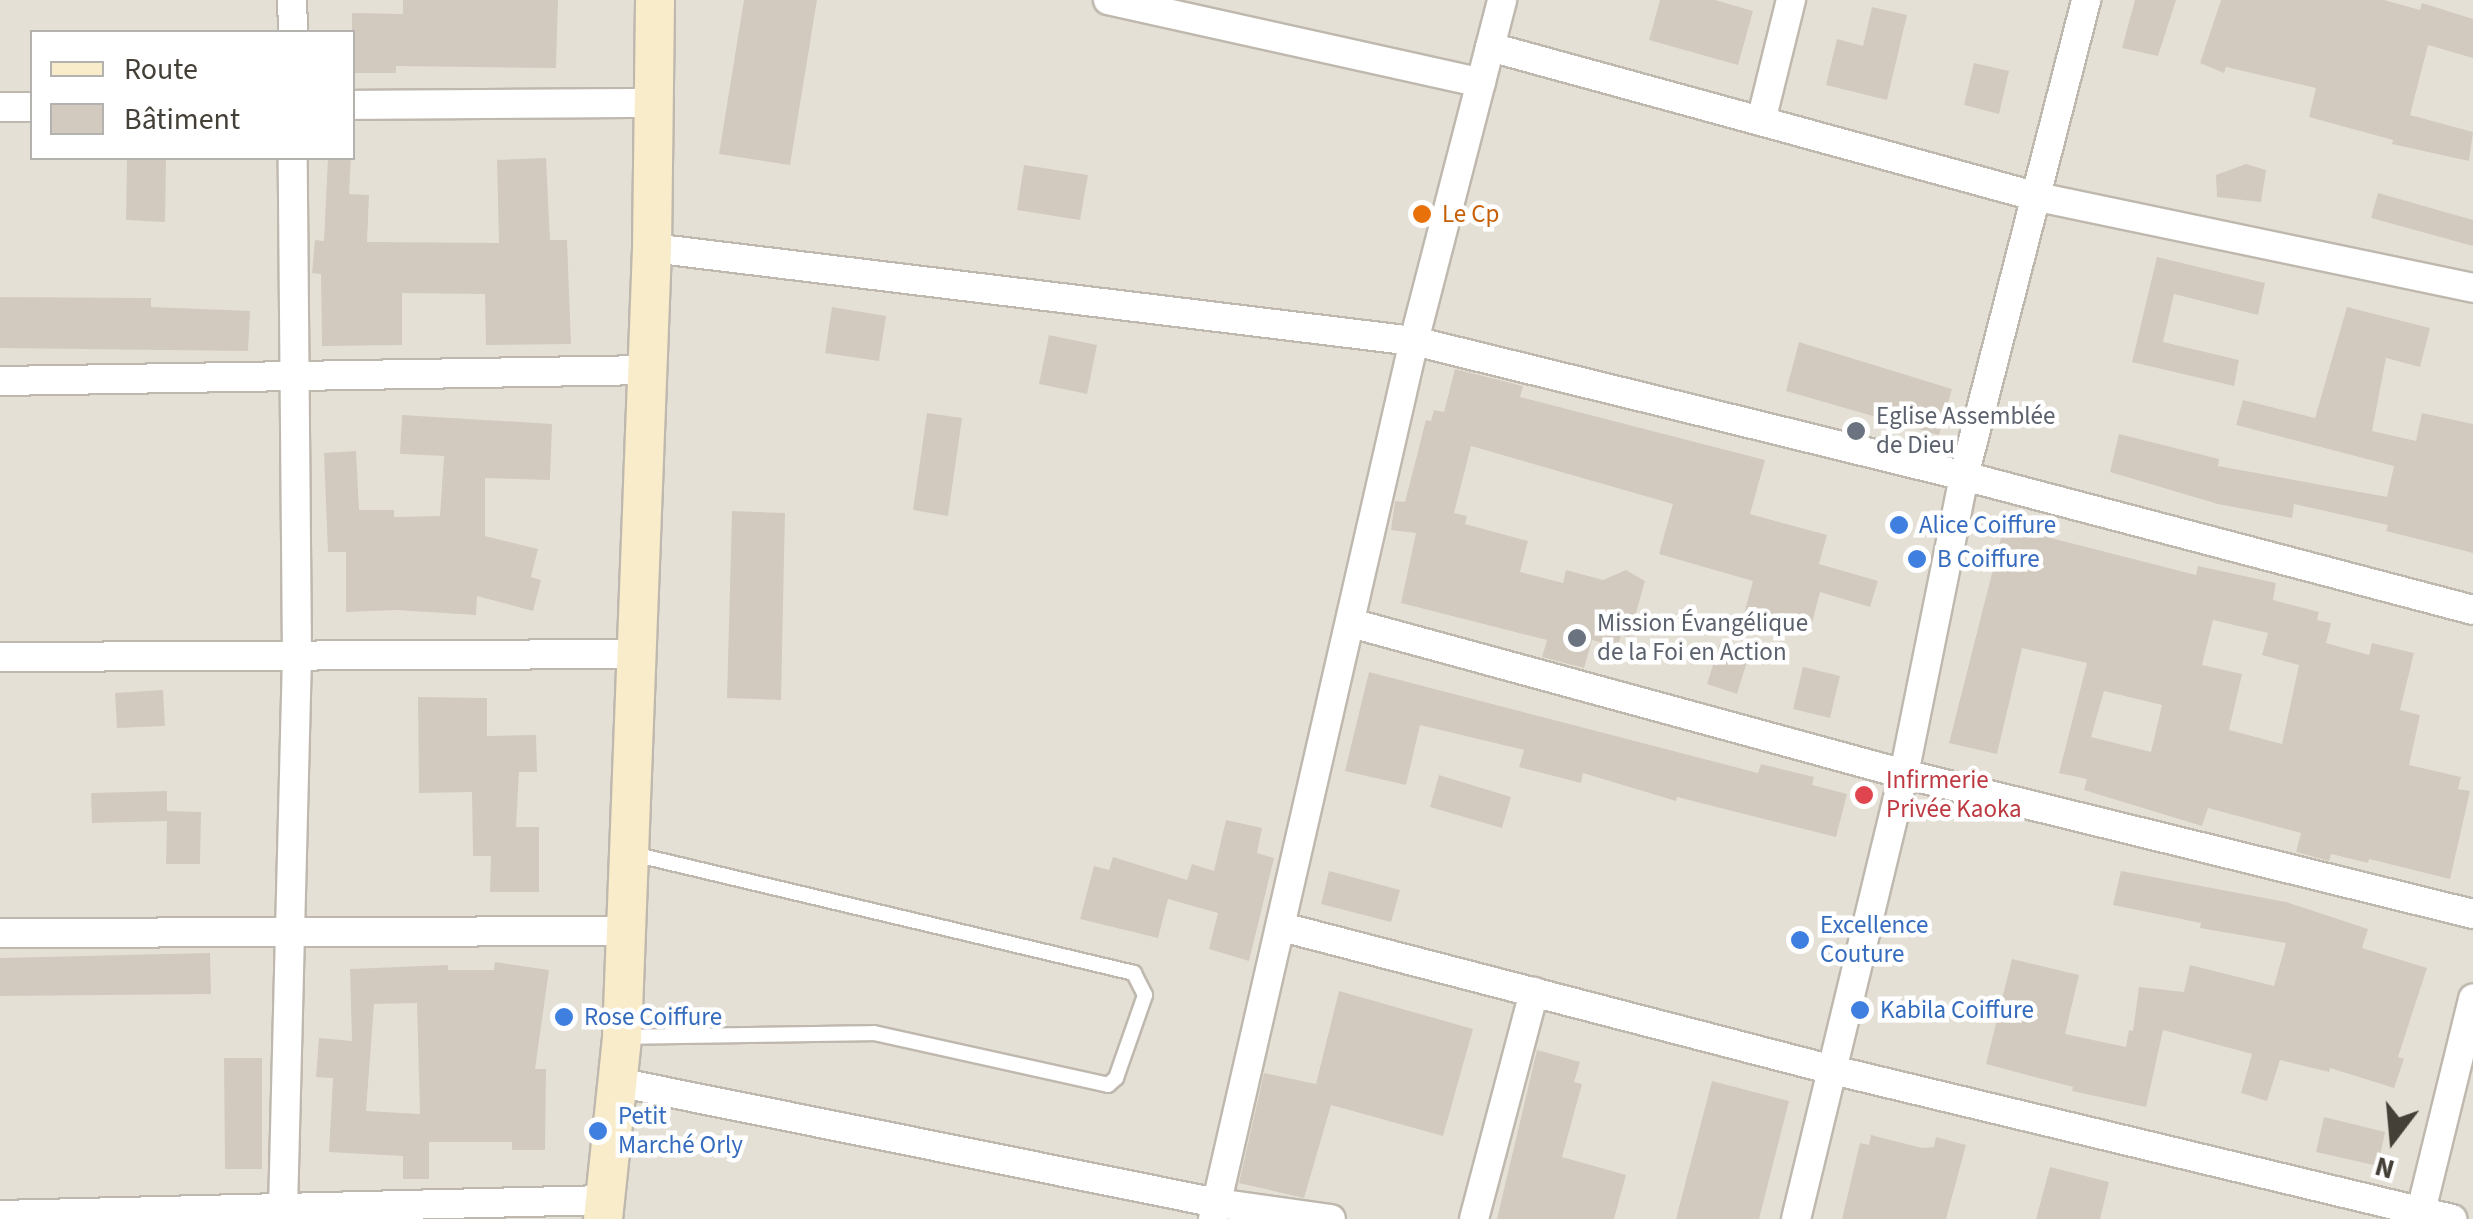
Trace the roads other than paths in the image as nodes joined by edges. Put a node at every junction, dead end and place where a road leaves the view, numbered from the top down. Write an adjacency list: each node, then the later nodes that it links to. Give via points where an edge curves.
1 (292, 0): 7 (street)
2 (655, 0): 10 (street)
3 (1108, 0): 9 (street)
4 (1502, 0): 8 (street)
5 (1792, 0): 14 (street)
6 (2086, 0): 16 (street)
7 (292, 30)
8 (1490, 46): 9 (street); 14 (street)
9 (1481, 83): 19 (street)
10 (654, 103): 11 (street); 17 (street)
11 (355, 105)
12 (0, 107): 13 (street)
13 (30, 107)
14 (1761, 121): 16 (street)
15 (294, 160): 21 (street)
16 (2038, 197): 18 (street); 23 (street)
17 (652, 248): 19 (street); 20 (street)
18 (2473, 288)
19 (1414, 341): 23 (street); 25 (street)
20 (648, 370): 21 (street); 26 (street)
21 (295, 376): 22 (street); 27 (street)
22 (0, 381)
23 (1964, 476): 24 (street); 29 (street)
24 (2473, 610)
25 (1351, 623): 29 (street); 32 (street)
26 (637, 654): 27 (street); 30 (street)
27 (297, 656): 28 (street); 34 (street)
28 (0, 657)
29 (1904, 774): 31 (street); 39 (street)
30 (630, 853): 33 (street); 38 (lane, via 1134,972 1145,994 1116,1078 1108,1084 874,1033)
31 (2473, 914)
32 (1282, 927): 36 (street); 43 (street)
33 (626, 931): 34 (street); 38 (street)
34 (290, 932): 35 (street); 41 (street)
35 (0, 933)
36 (1534, 992): 39 (street); 47 (street)
37 (2473, 999): 44 (street)
38 (622, 1037): 40 (street)
39 (1833, 1070): 44 (street); 48 (street)
40 (617, 1082): 42 (street); 43 (street)
41 (283, 1209): 42 (street); 45 (street)
42 (604, 1209)
43 (1215, 1211): 46 (street)
44 (2420, 1215): 49 (street)
45 (0, 1216)
46 (1331, 1219)
47 (1474, 1219)
48 (1796, 1219)
49 (2452, 1219)

